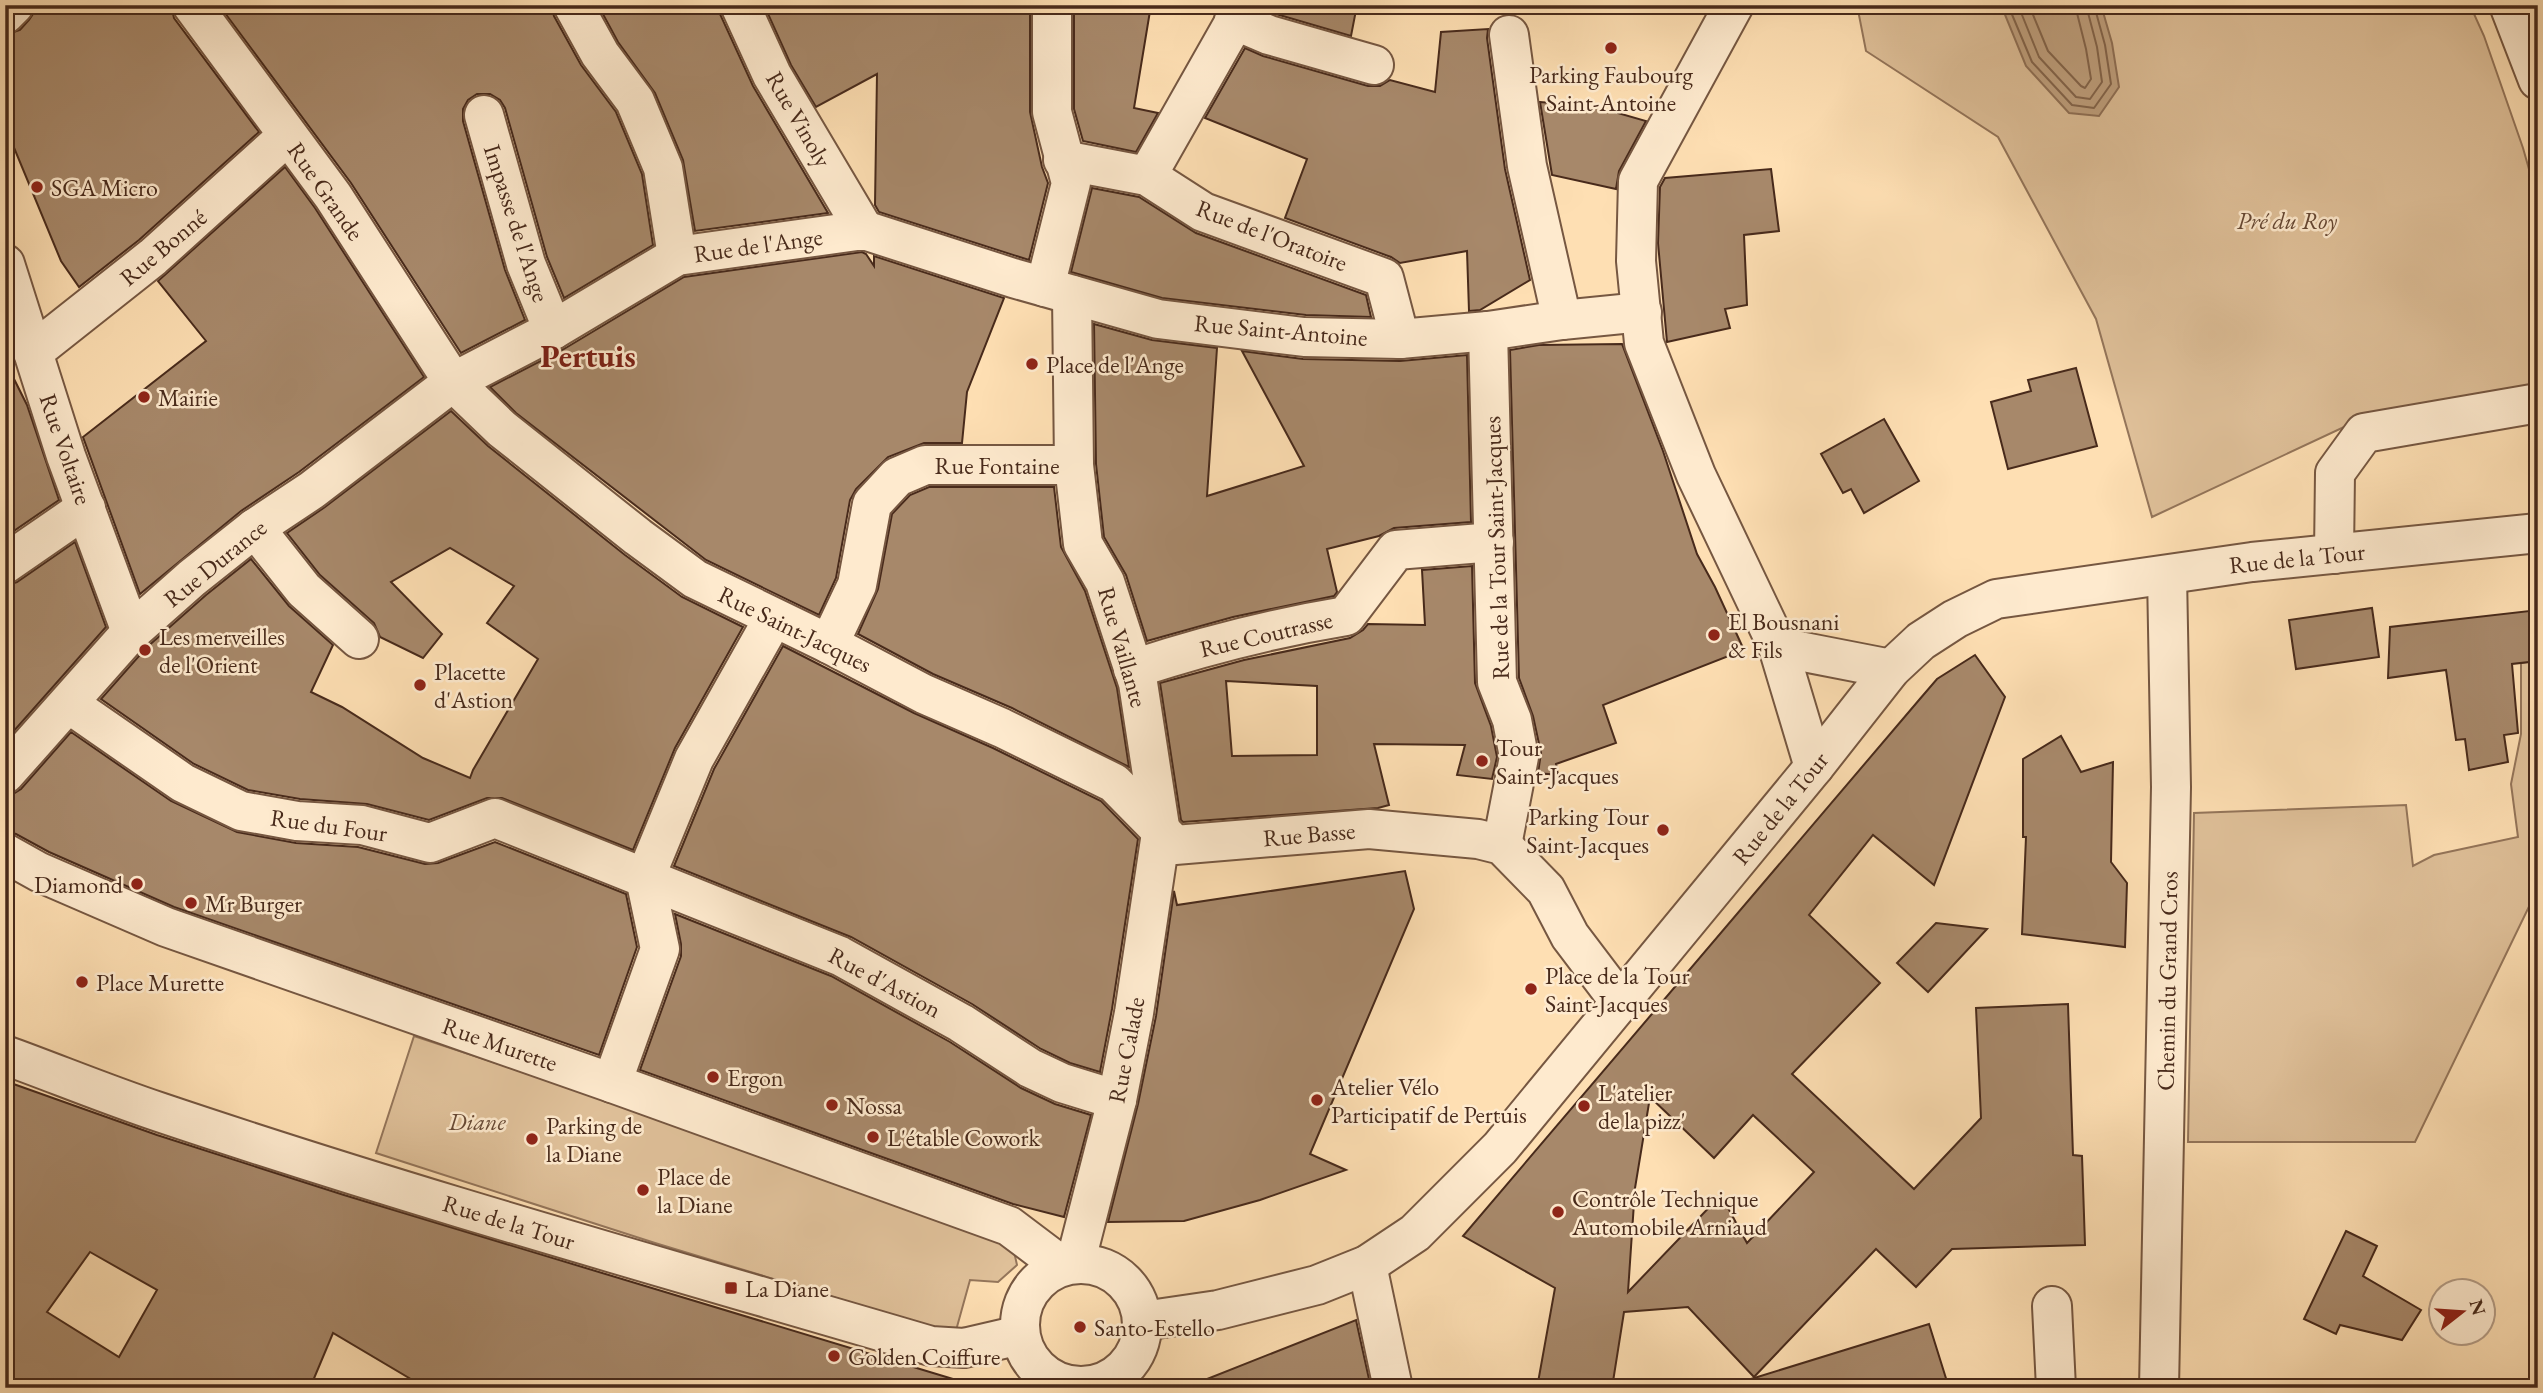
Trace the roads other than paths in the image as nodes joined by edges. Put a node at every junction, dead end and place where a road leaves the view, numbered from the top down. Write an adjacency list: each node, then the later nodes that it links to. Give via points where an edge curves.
1 (14, 5): 9 (street)
2 (573, 5): 18 (street, via 600,54 635,101 663,168)
3 (740, 5): 17 (street, Rue Vinoly, via 772,75)
4 (1052, 5): 15 (street, Rue Vaillante, via 1052,112)
5 (1734, 5): 22 (street, via 1638,181 1636,261)
6 (2509, 5): 12 (street)
7 (198, 7): 14 (street, Rue Grande)
8 (1239, 13): 11 (street, via 1269,35); 16 (street)
9 (5, 14)
10 (1509, 35): 23 (street, via 1527,166)
11 (1374, 65)
12 (2538, 80)
13 (484, 116): 24 (street, Impasse de l'Ange, via 526,264)
14 (287, 136): 27 (street, Rue Bonné, via 143,266); 28 (street, Rue Grande, via 333,196)
15 (1063, 160): 16 (street, Rue de l'Oratoire); 20 (street, Rue Vaillante, via 1071,183)
16 (1147, 176): 26 (street, Rue de l'Oratoire, via 1203,212 1384,278)
17 (864, 230): 18 (street, Rue de l'Ange); 20 (street, Rue de l'Ange)
18 (677, 256): 24 (street, Rue de l'Ange)
19 (5, 264): 21 (street, Rue Voltaire)
20 (1059, 291): 26 (street, Rue Saint-Antoine, via 1171,320 1304,337); 30 (street, Rue Vaillante)
21 (11, 306): 27 (street, Rue Voltaire)
22 (1642, 312): 23 (street, Rue Saint-Antoine); 42 (street, via 1644,343 1696,475)
23 (1562, 320): 25 (street, Rue Saint-Antoine)
24 (553, 330): 28 (street, Rue de l'Ange)
25 (1488, 331): 26 (street, Rue Saint-Antoine); 34 (street, Rue de la Tour Saint-Jacques)
26 (1400, 339)
27 (33, 352): 31 (street, Rue Voltaire)
28 (453, 382): 32 (street, Rue Durance); 38 (street, Rue Saint-Jacques, via 502,429 647,544 695,579)
29 (2538, 403): 35 (street, via 2364,433 2335,473)
30 (1074, 465): 41 (street, Rue Fontaine, via 925,465 897,477 872,504 857,585); 43 (street, Rue Vaillante, via 1083,544 1105,582)
31 (86, 508): 36 (street); 39 (street, Rue Voltaire)
32 (255, 528): 39 (street, Rue Durance); 40 (street, via 304,590)
33 (2538, 533): 35 (street, Rue de la Tour)
34 (1494, 542): 43 (street, Rue Coutrasse, via 1396,550 1346,616 1276,628); 49 (street, Rue de la Tour Saint-Jacques, via 1497,681 1512,720 1519,757)
35 (2334, 554): 37 (street, Rue de la Tour)
36 (5, 564)
37 (2167, 575): 44 (street, Rue de la Tour, via 1996,599 1921,641); 64 (street, Chemin du Grand Cros, via 2171,787)
38 (773, 619): 41 (street, Rue Saint-Jacques); 51 (street, via 694,759)
39 (131, 632): 45 (street, Rue Durance)
40 (359, 639)
41 (829, 644): 48 (street, Rue Saint-Jacques, via 1114,783)
42 (1778, 647): 44 (street); 46 (street)
43 (1133, 669): 48 (street, Rue Vaillante)
44 (1891, 669): 46 (street, Rue de la Tour)
45 (69, 704): 47 (street, Rue Durance); 51 (street, Rue du Four, via 183,783 241,811 362,825 430,843 495,818)
46 (1814, 767): 52 (street, Rue de la Tour)
47 (5, 774)
48 (1161, 833): 49 (street, Rue Basse, via 1175,845 1369,829); 55 (street, Rue Calade)
49 (1502, 845): 52 (street, via 1546,890 1570,936)
50 (5, 853): 54 (street, Rue Murette, via 166,927)
51 (645, 878): 54 (street, via 660,949); 55 (street, Rue d'Astion, via 840,956 961,1023 1030,1068)
52 (1620, 1002): 57 (street, Rue de la Tour, via 1500,1148 1415,1233)
53 (5, 1055): 60 (street, Rue de la Tour, via 158,1112 546,1234 931,1346 967,1338)
54 (612, 1083): 56 (street, Rue Murette, via 998,1228 1009,1226)
55 (1117, 1100): 56 (street, Rue Calade)
56 (1069, 1265): 59 (street, via 1094,1265 1113,1272 1128,1284); 60 (street, via 1043,1276 1028,1293)
57 (1367, 1265): 59 (street, Rue de la Tour, via 1272,1297); 62 (street)
58 (2052, 1306): 63 (street)
59 (1143, 1321): 61 (street, via 1140,1343 1129,1363 1112,1378 1090,1386)
60 (1020, 1335): 61 (street, via 1029,1358 1045,1376)
61 (1067, 1387)
62 (1393, 1388)
63 (2056, 1388)
64 (2159, 1388)

